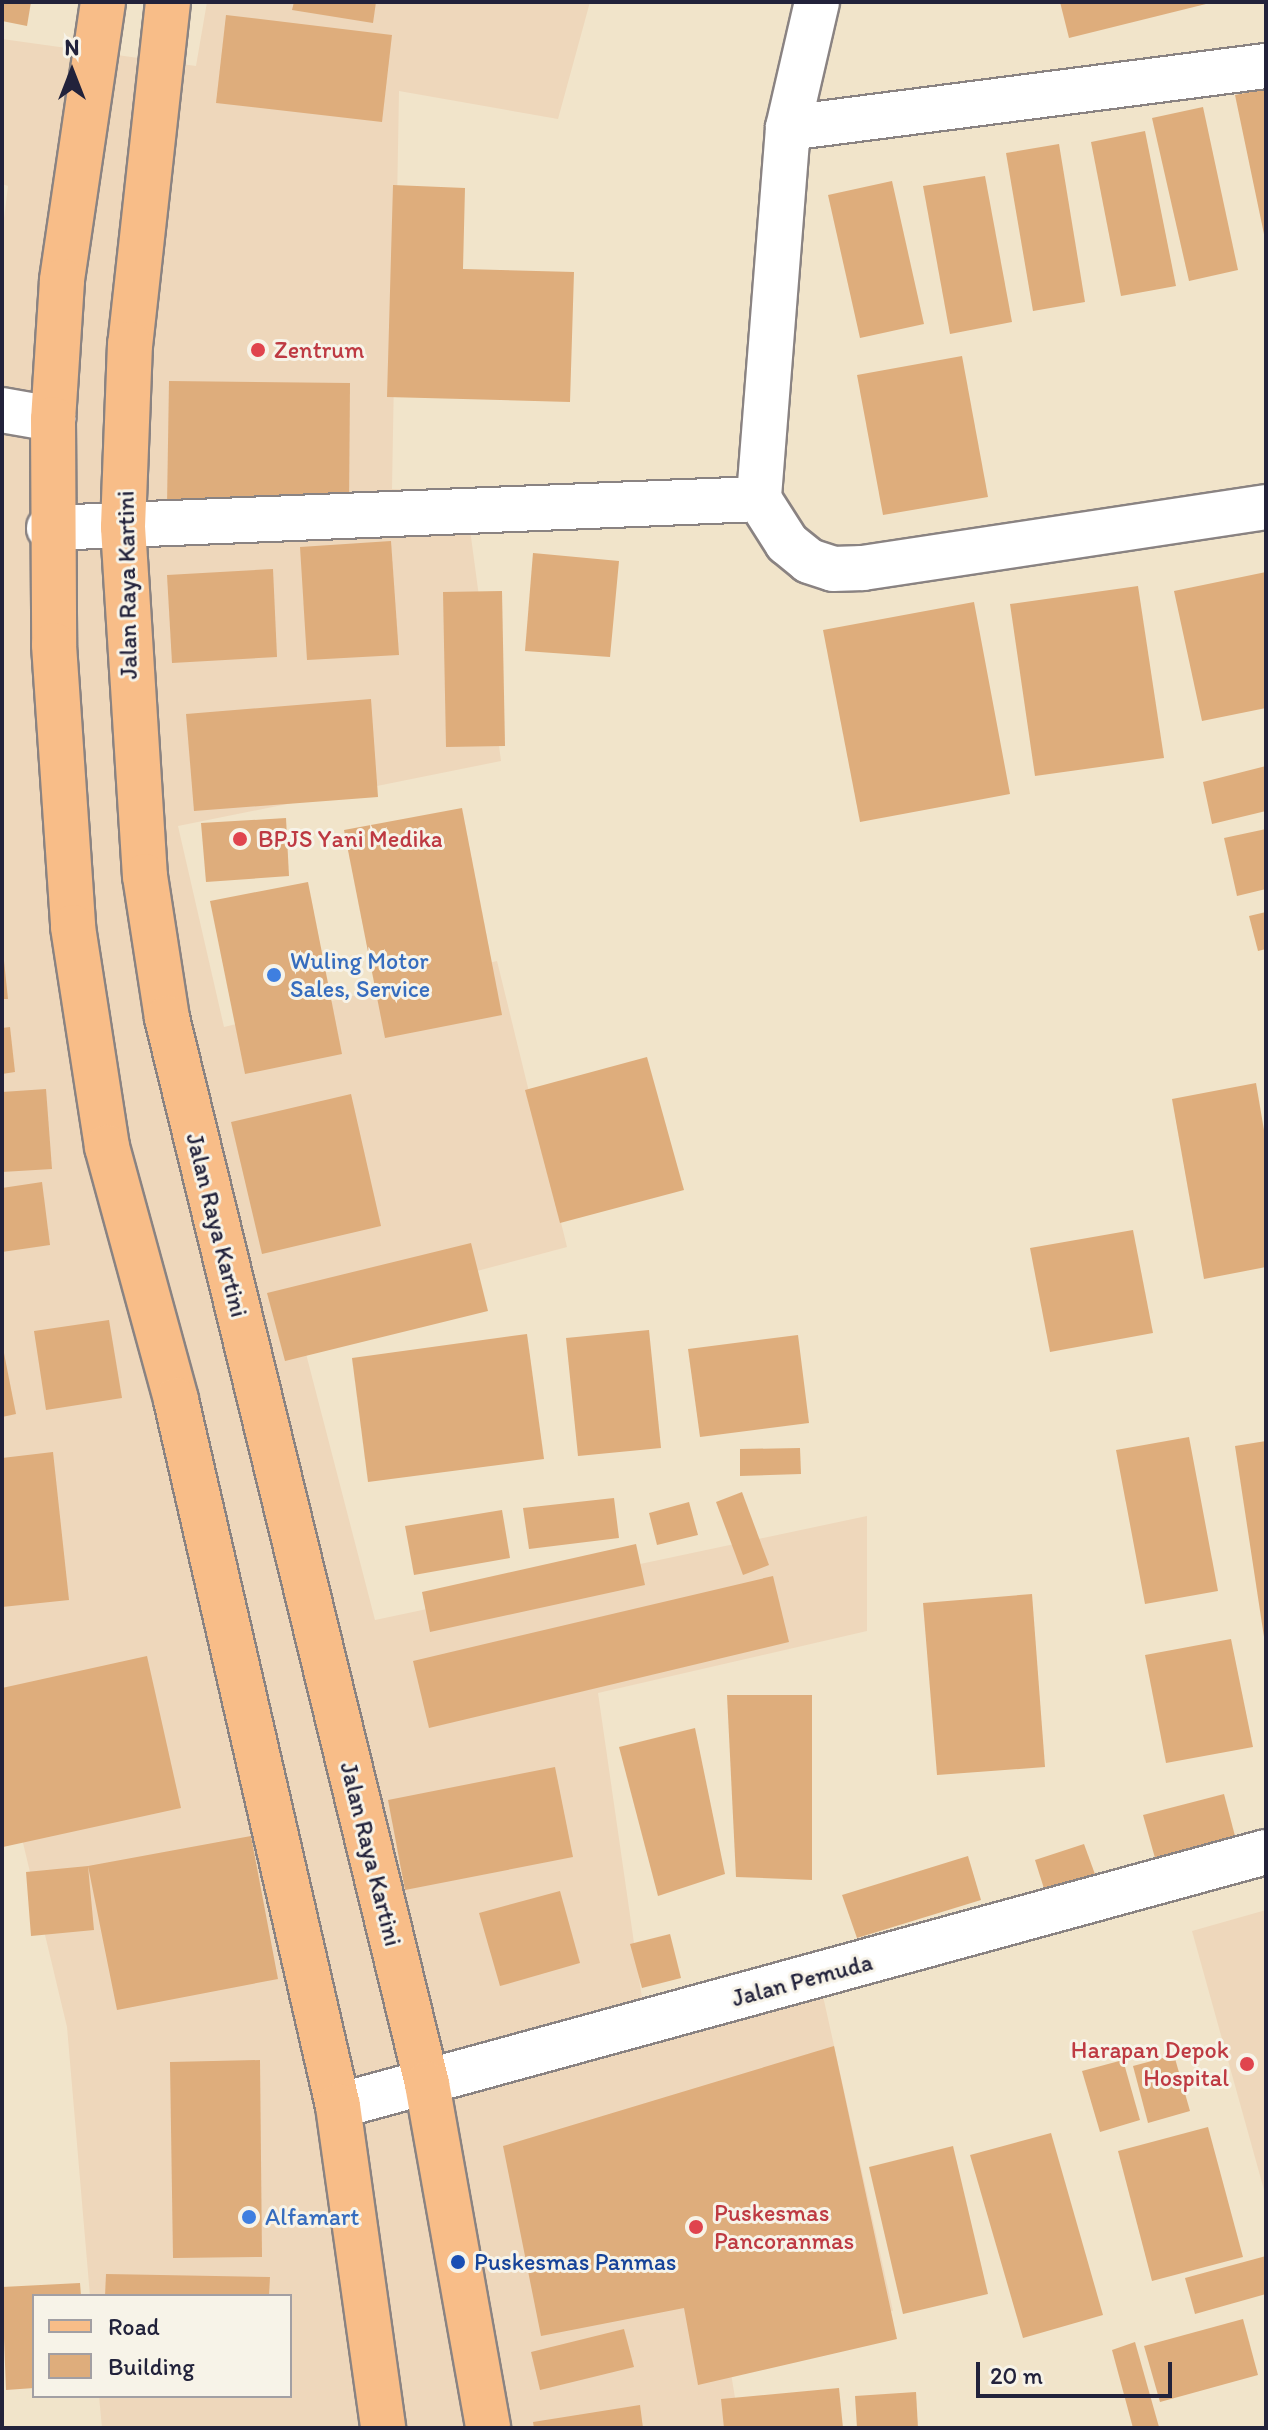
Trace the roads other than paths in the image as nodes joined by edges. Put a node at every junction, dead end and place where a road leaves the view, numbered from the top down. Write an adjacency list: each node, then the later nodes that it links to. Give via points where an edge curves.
1 (103, 2): 7 (main road, via 62,281)
2 (168, 2): 10 (main road, Jalan Raya Kartini, via 130,344)
3 (817, 2): 5 (street)
4 (1266, 66): 5 (street)
5 (788, 128): 8 (street)
6 (2, 410): 7 (street)
7 (53, 419): 11 (main road)
8 (759, 499): 9 (street, via 787,543 809,561 833,569); 10 (street)
9 (1266, 507)
10 (123, 527): 11 (street); 13 (main road, Jalan Raya Kartini, via 134,760 167,1018)
11 (49, 528): 14 (main road, via 61,799 87,1042 107,1147 176,1400)
12 (1266, 1852): 13 (street, Jalan Pemuda)
13 (427, 2084): 14 (street, Jalan Pemuda); 16 (main road, Jalan Raya Kartini)
14 (338, 2106): 15 (main road)
15 (383, 2428)
16 (488, 2428)

